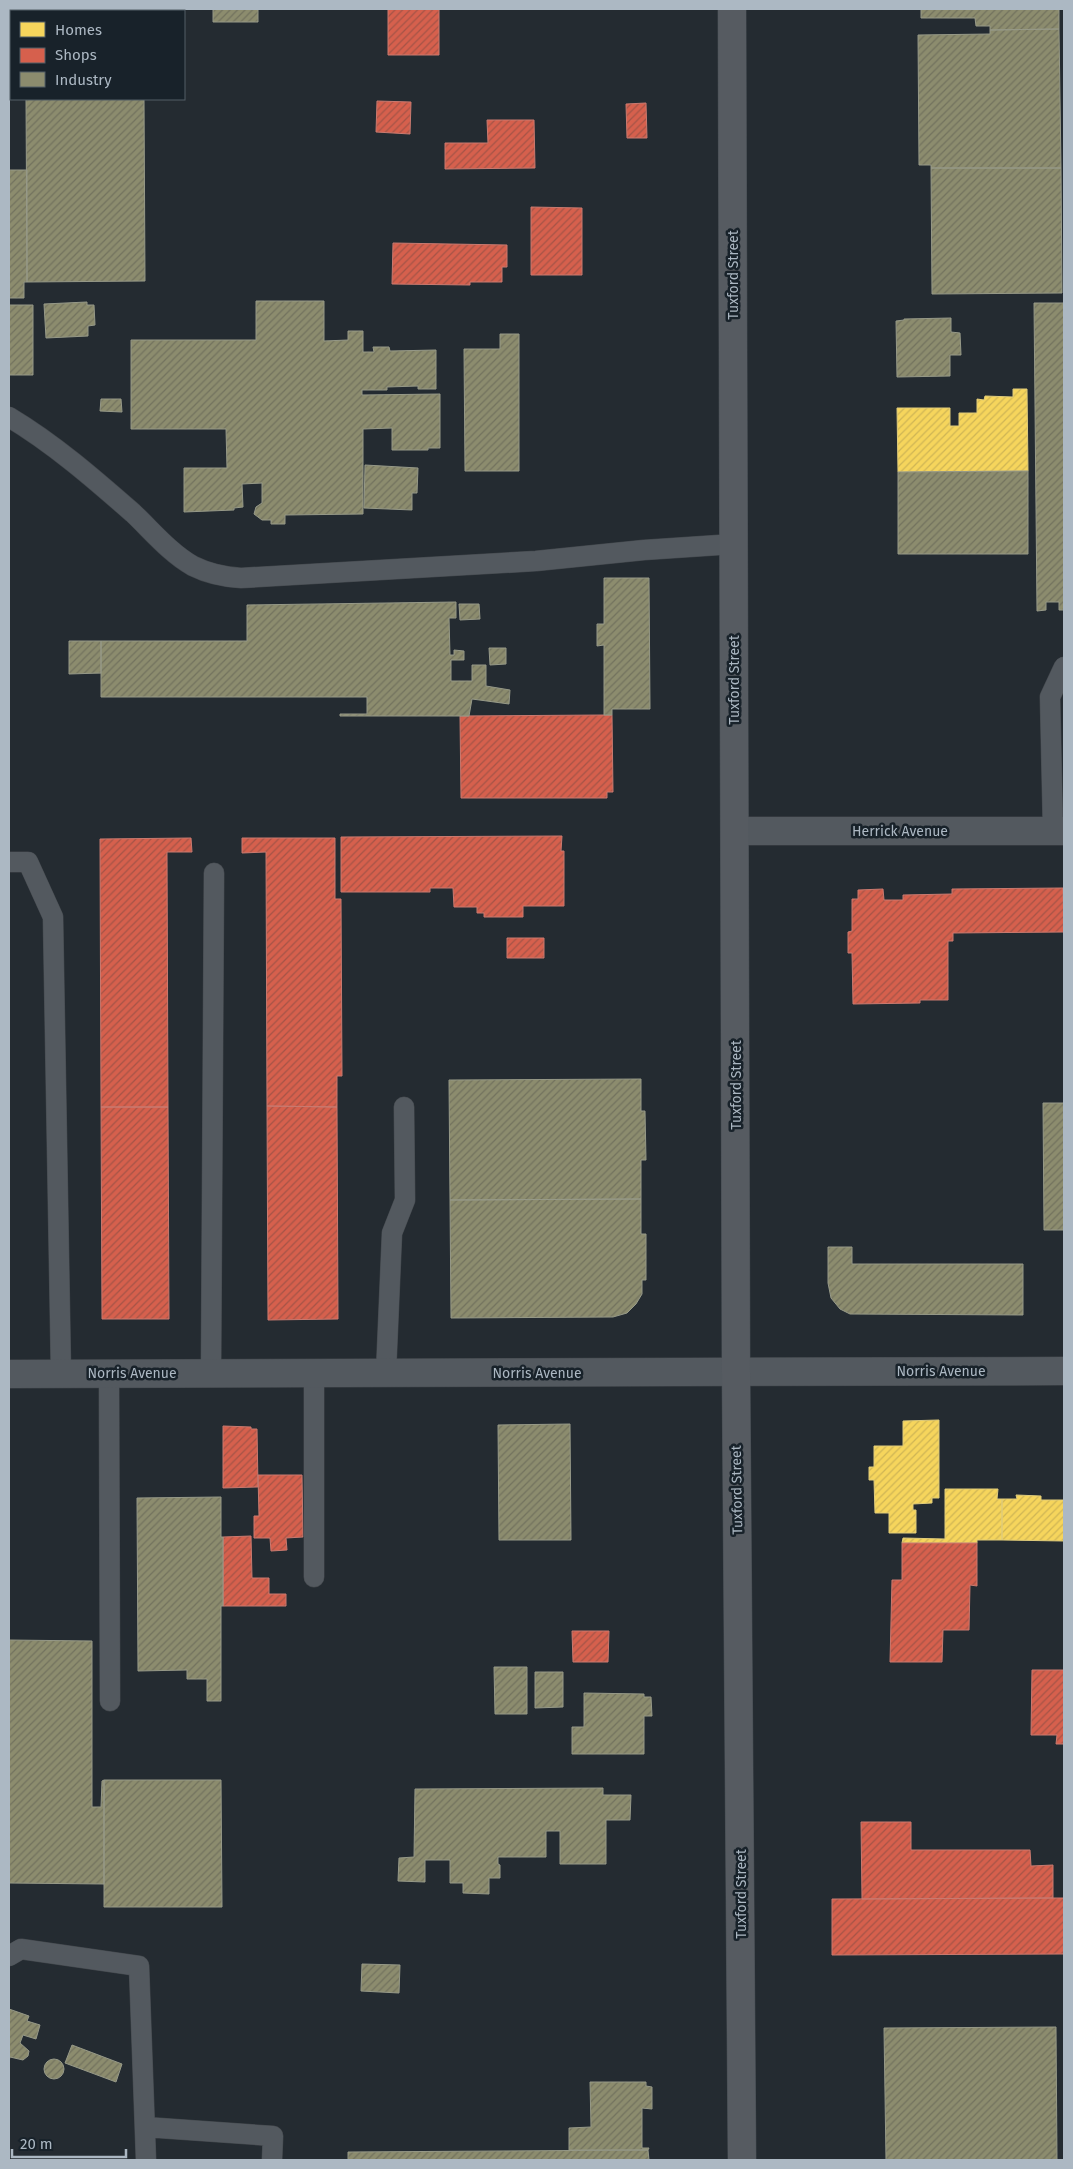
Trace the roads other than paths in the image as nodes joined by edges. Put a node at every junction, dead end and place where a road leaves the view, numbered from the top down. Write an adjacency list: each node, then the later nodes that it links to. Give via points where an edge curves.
1 (732, 9): 3 (main road, Tuxford Street)
2 (9, 417): 3 (lane, via 70,459 191,565 223,577 536,561)
3 (734, 544): 5 (main road, Tuxford Street)
4 (1064, 667): 6 (lane, via 1050,697)
5 (736, 831): 6 (street, Herrick Avenue); 11 (main road, Tuxford Street)
6 (1059, 831)
7 (9, 862): 16 (lane, via 28,862 52,917)
8 (214, 873): 12 (lane)
9 (404, 1107): 14 (lane, via 405,1200 392,1233)
10 (1064, 1371): 11 (street, Norris Avenue)
11 (736, 1372): 14 (street, Norris Avenue); 24 (main road, Tuxford Street)
12 (211, 1373): 13 (street, Norris Avenue); 17 (street, Norris Avenue)
13 (314, 1373): 14 (street, Norris Avenue); 18 (lane)
14 (386, 1373)
15 (9, 1374): 16 (street, Norris Avenue)
16 (61, 1374): 17 (street, Norris Avenue)
17 (109, 1374): 19 (lane)
18 (314, 1577)
19 (110, 1701)
20 (9, 1956): 21 (lane, via 22,1949 139,1966)
21 (145, 2127): 22 (lane); 23 (lane, via 273,2136)
22 (146, 2160)
23 (272, 2160)
24 (742, 2160)

